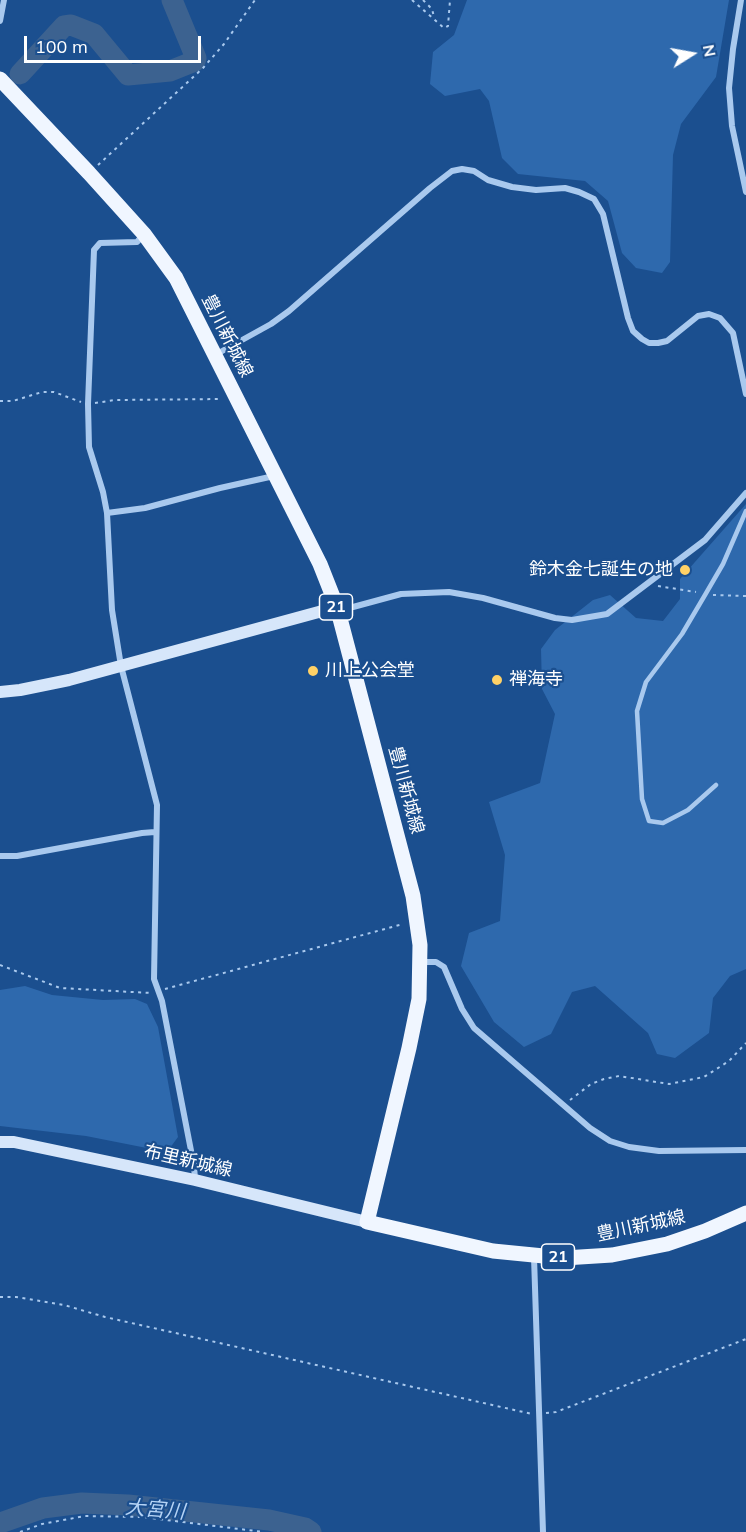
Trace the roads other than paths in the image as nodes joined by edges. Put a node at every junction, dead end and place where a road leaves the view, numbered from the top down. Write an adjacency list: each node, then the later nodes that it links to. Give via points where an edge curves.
1 (4, 0): 3 (street)
2 (741, 0): 5 (street, via 729,88 732,126)
3 (0, 21)
4 (0, 79): 6 (main road, 豊川新城線 / 21)
5 (746, 192)
6 (144, 234): 7 (main road, 豊川新城線 / 21, via 176,279); 12 (street, via 137,242 100,243 93,250 89,447)
7 (215, 355): 8 (street, via 289,311 430,188 452,171 462,170 512,187 565,188 594,199 603,214 633,331 649,343 658,344 698,316 720,318 733,333); 9 (main road, 豊川新城線 / 21)
8 (746, 394)
9 (276, 475): 12 (street, via 145,508); 13 (main road, 豊川新城線 / 21)
10 (746, 493): 13 (street, via 705,540 607,614 572,620 555,618 449,592 401,594 353,607)
11 (746, 511): 16 (lane, via 705,595 646,682 637,711 642,799 649,821 663,823 688,810)
12 (107, 513): 14 (street, via 112,610)
13 (337, 607): 14 (main road); 19 (main road, 豊川新城線 / 21, via 396,828 417,922)
14 (121, 666): 15 (main road); 17 (street, via 157,805)
15 (0, 692)
16 (716, 785)
17 (155, 832): 18 (street); 22 (street, via 154,979 162,1001)
18 (0, 856)
19 (420, 962): 21 (street, via 436,962 444,967 474,1028 610,1141 659,1151); 24 (main road, 豊川新城線 / 21, via 409,1048)
20 (0, 1142): 22 (main road, 布里新城線)
21 (746, 1150)
22 (195, 1180): 24 (main road, 布里新城線)
23 (746, 1213): 25 (main road, 豊川新城線 / 21, via 676,1241 612,1255)
24 (367, 1222): 25 (main road, 豊川新城線 / 21, via 493,1251)
25 (534, 1256): 26 (street)
26 (543, 1532)

